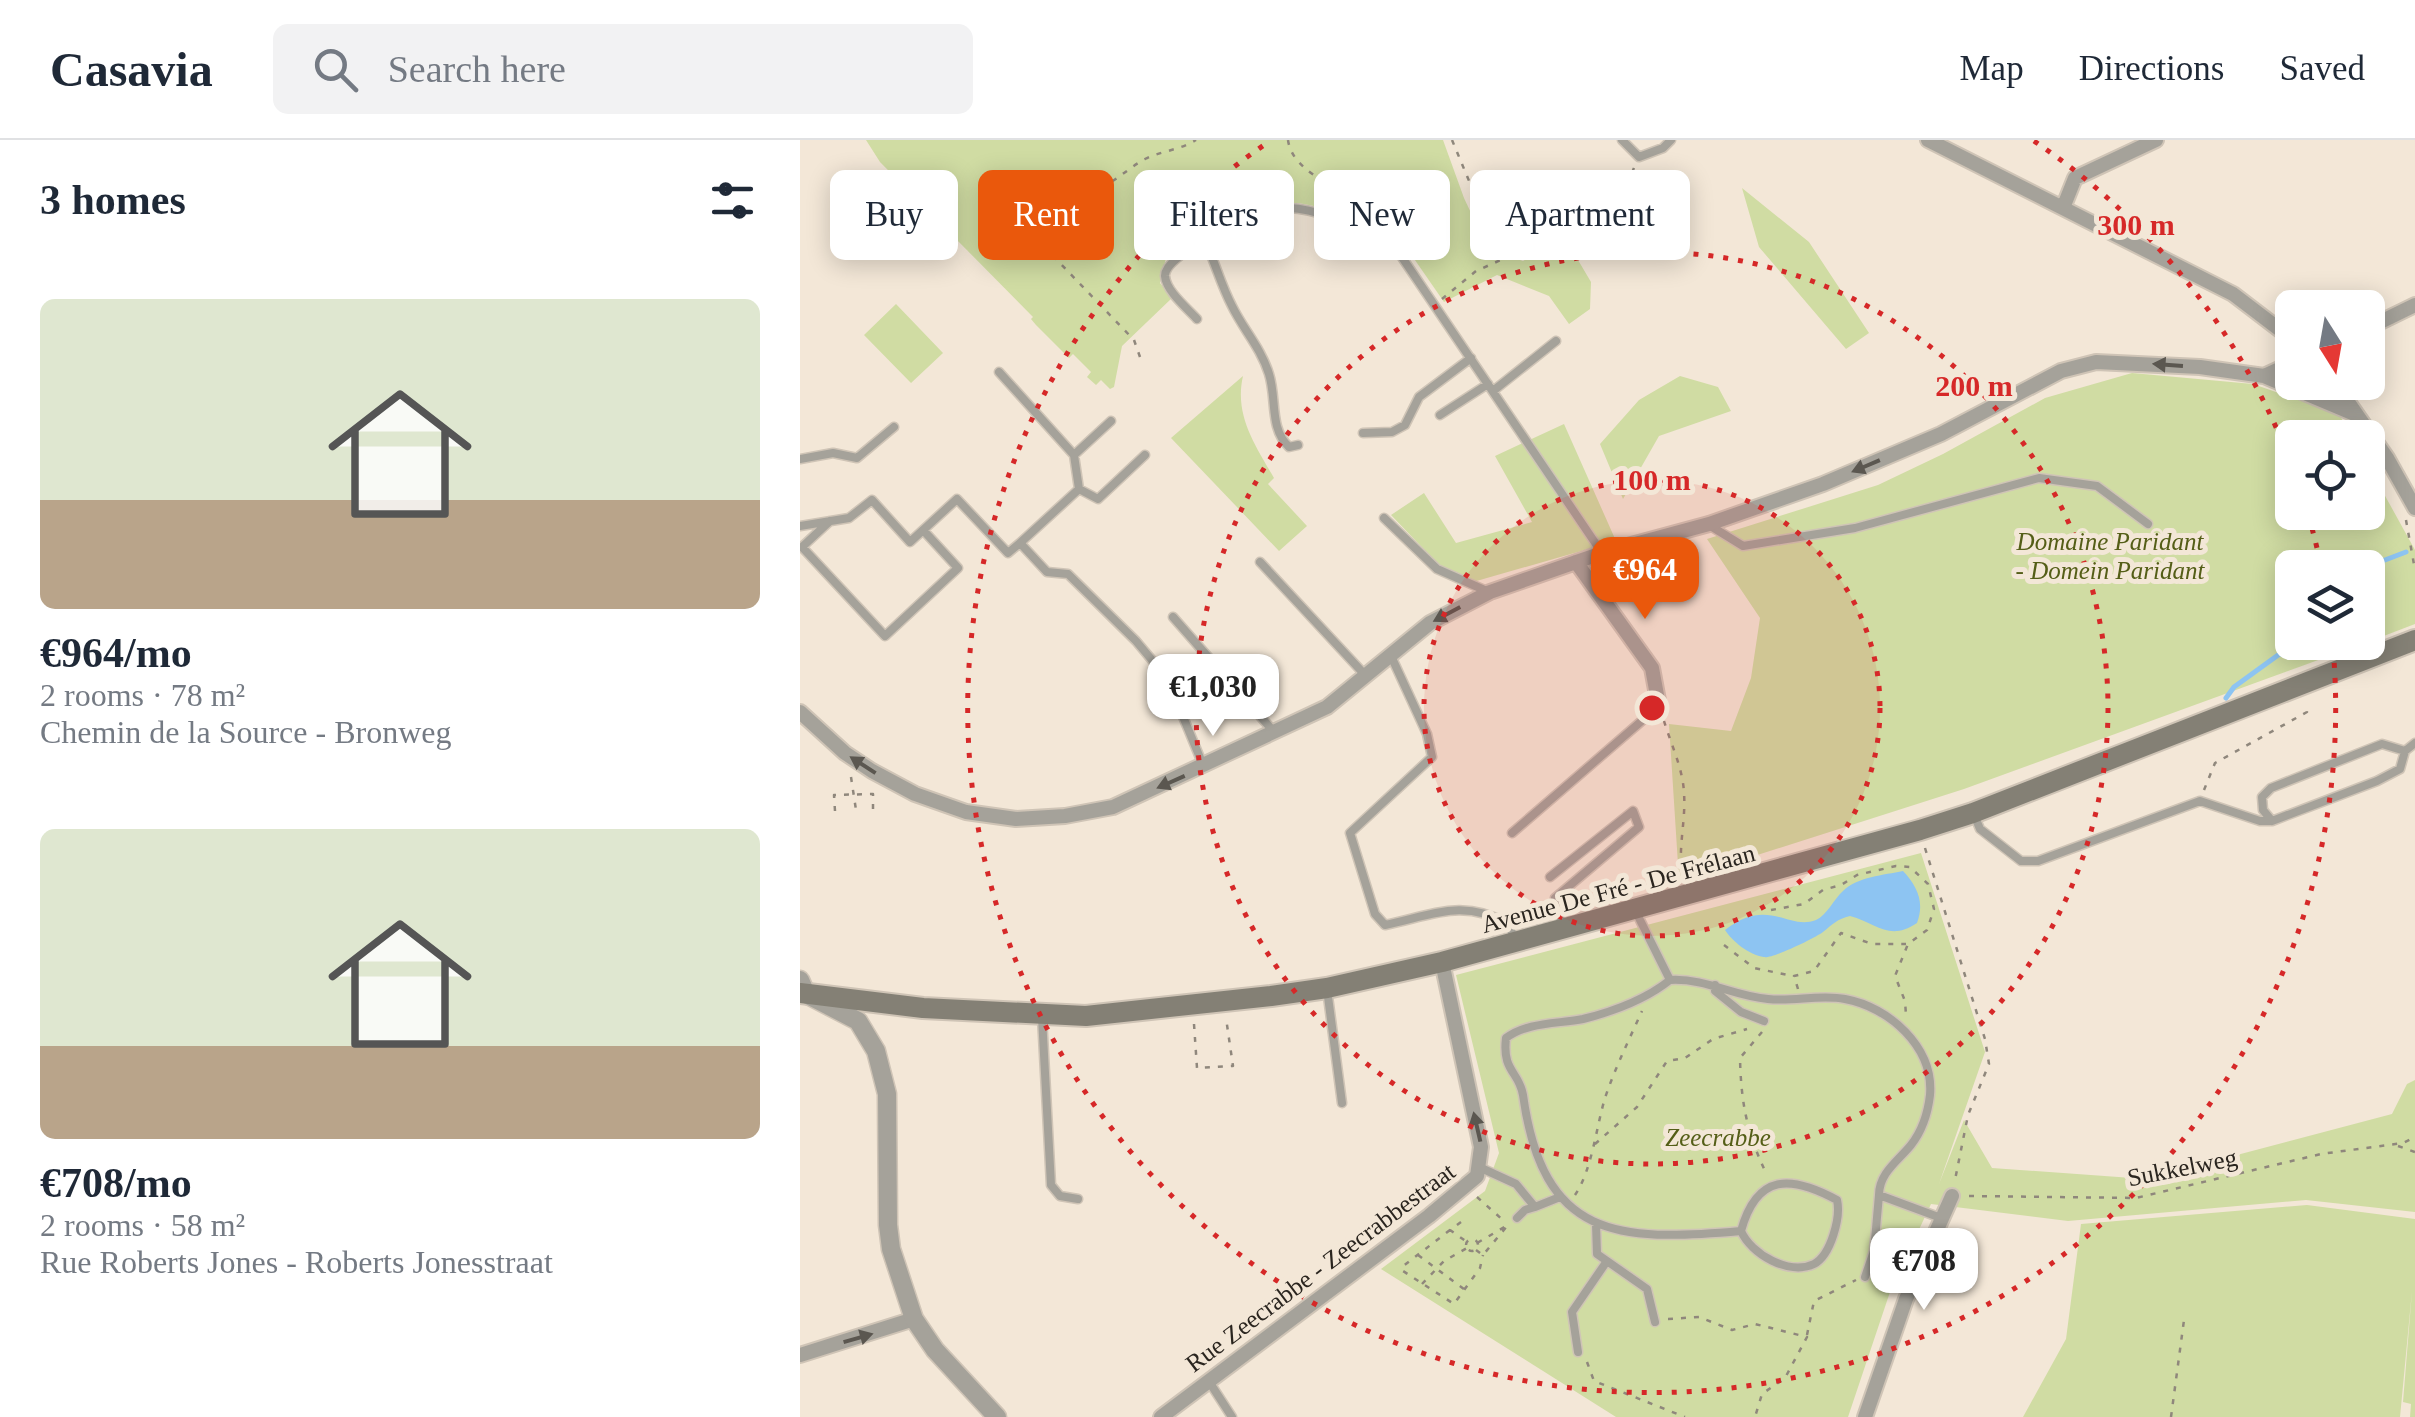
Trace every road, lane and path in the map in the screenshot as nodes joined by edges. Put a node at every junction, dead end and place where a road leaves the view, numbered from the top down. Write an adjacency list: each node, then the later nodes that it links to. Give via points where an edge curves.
1 (1196, 140): 23 (path, via 1149,157 1098,188 1048,190 1024,215 1031,233 1134,340)
2 (1288, 140): 10 (path, via 1302,168)
3 (1452, 140): 11 (path)
4 (1670, 140): 8 (lane)
5 (1928, 140): 12 (street)
6 (2156, 140): 12 (street, via 2076,178)
7 (1626, 141): 8 (lane)
8 (1639, 157): 9 (path)
9 (1633, 170)
10 (1314, 175)
11 (1470, 183)
12 (2062, 208): 21 (street, via 2233,294)
13 (1172, 260): 19 (lane, via 1168,287)
14 (1213, 260): 35 (lane, via 1269,374 1282,440)
15 (1404, 260): 17 (lane)
16 (1501, 260): 17 (path, via 1476,271)
17 (1436, 305): 24 (lane)
18 (2415, 305): 20 (street)
19 (1197, 319)
20 (2385, 320)
21 (2275, 326)
22 (1556, 342): 28 (lane)
23 (1140, 358)
24 (1471, 358): 28 (lane); 34 (lane, via 1419,397 1405,425)
25 (2275, 371): 27 (street)
26 (999, 372): 37 (lane)
27 (2264, 376): 31 (street); 43 (street, one-way to 43, via 2096,362 2061,371 1941,434)
28 (1490, 387): 30 (lane); 48 (lane)
29 (2347, 400): 31 (street)
30 (1440, 415)
31 (2357, 415): 40 (street, via 2387,458)
32 (1111, 421): 37 (lane)
33 (894, 427): 38 (lane, via 857,458 833,453)
34 (1363, 433)
35 (1298, 445)
36 (1145, 454): 39 (lane, via 1098,499)
37 (1074, 455): 39 (lane)
38 (800, 460)
39 (1078, 489): 47 (lane)
40 (2409, 510): 51 (path)
41 (1384, 518): 52 (lane, via 1437,569)
42 (830, 521): 45 (lane); 46 (lane, via 849,518 872,500 910,542); 46 (lane, via 802,547 885,636 958,568)
43 (1709, 524): 44 (lane, via 1743,546 1854,528 2039,478 2096,486); 48 (street)
44 (2148, 524)
45 (800, 526)
46 (923, 530): 47 (lane, via 957,499 1008,554)
47 (1020, 543): 63 (lane, via 1047,572 1068,574 1167,678)
48 (1602, 553): 50 (street)
49 (1260, 562): 56 (lane)
50 (1576, 562): 52 (street); 58 (street, via 1652,668)
51 (2415, 570)
52 (1490, 592): 55 (street, one-way to 55, via 1430,623)
53 (1173, 617): 60 (lane)
54 (2415, 640): 69 (main road, Avenue De Fré - De Frélaan)
55 (1391, 656): 56 (street); 78 (lane, via 1432,757 1350,834 1375,914 1386,925 1448,908 1487,911 1509,924)
56 (1366, 677): 60 (street, via 1327,707)
57 (2303, 700): 65 (path, via 2307,712 2215,763)
58 (1658, 706): 72 (lane); 74 (path, via 1684,788 1679,855)
59 (800, 712): 63 (street, one-way to 59, via 1113,808 1016,819 966,812 915,794 846,753)
60 (1275, 733): 63 (street)
61 (2415, 743): 62 (lane)
62 (2405, 751): 70 (lane, via 2400,769 2378,781); 70 (lane, via 2382,744 2271,788 2262,798)
63 (1204, 767)
64 (855, 795): 66 (path); 67 (path, via 873,794); 68 (path, via 834,795)
65 (2200, 800): 69 (lane, via 2021,862 1980,829); 70 (lane)
66 (856, 810)
67 (872, 810)
68 (836, 811)
69 (1973, 813): 71 (main road, Avenue De Fré - De Frélaan)
70 (2272, 821)
71 (1920, 830): 74 (main road, Avenue De Fré - De Frélaan); 102 (path, via 1989,1064 1968,1115)
72 (1512, 833)
73 (1550, 877): 77 (lane, via 1633,811 1638,826 1555,898)
74 (1686, 894): 75 (main road, Avenue De Fré - De Frélaan)
75 (1634, 908): 77 (main road, Avenue De Fré - De Frélaan); 83 (lane)
76 (1771, 910): 79 (path, via 1804,904 1857,874 1905,866 1928,884 1934,910 1927,930)
77 (1563, 930): 78 (main road, Avenue De Fré - De Frélaan)
78 (1515, 941): 81 (main road, Avenue De Fré - De Frélaan)
79 (1908, 944): 82 (path, via 1872,944 1842,934 1814,972); 93 (path, via 1895,976 1906,1006)
80 (1724, 945): 82 (path, via 1754,968)
81 (1442, 962): 85 (main road, Avenue De Fré - De Frélaan); 99 (street, Rue Zeecrabbe - Zeecrabbestraat, one-way to 81, via 1482,1146)
82 (1794, 976): 88 (path)
83 (1670, 980): 84 (lane); 87 (lane)
84 (1714, 986): 88 (lane, via 1768,1000); 92 (lane, via 1724,1000)
85 (1327, 988): 89 (main road, Avenue De Fré - De Frélaan, via 1148,1011); 94 (lane)
86 (802, 989): 89 (main road, Avenue De Fré - De Frélaan, via 917,1007); 125 (street, via 858,1022 883,1072 889,1237)
87 (1648, 998): 96 (path, via 1610,1084); 105 (lane, via 1506,1038 1504,1054 1522,1089 1528,1133)
88 (1800, 998): 93 (lane, via 1864,1004)
89 (1042, 1015): 104 (lane, via 1051,1185 1060,1196)
90 (1226, 1017): 91 (path, via 1233,1066 1197,1068)
91 (1194, 1020)
92 (1764, 1020)
93 (1902, 1028): 101 (lane, via 1920,1052 1930,1094 1924,1121 1879,1183)
94 (1342, 1104)
95 (2415, 1138): 97 (path, Sukkelweg)
96 (1595, 1144): 100 (path, via 1636,1107 1667,1060 1754,1026 1762,1031 1740,1058 1740,1100); 105 (path, via 1579,1191)
97 (2394, 1144): 98 (path); 102 (path, Sukkelweg, via 2321,1154 2136,1198)
98 (2415, 1152)
99 (1478, 1167): 106 (lane, via 1516,1184); 131 (street, Rue Zeecrabbe - Zeecrabbestraat, via 1478,1176 1429,1216)
100 (1773, 1186): 113 (lane, via 1758,1197); 113 (lane, via 1790,1181 1838,1200 1837,1223 1819,1260 1810,1266 1778,1262 1746,1244)
101 (1879, 1196): 108 (lane); 122 (lane, via 1874,1251)
102 (1952, 1196): 108 (street)
103 (1477, 1197): 111 (path)
104 (1078, 1199)
105 (1563, 1200): 106 (lane); 110 (lane)
106 (1535, 1207): 107 (lane)
107 (1516, 1218): 111 (path)
108 (1942, 1219): 137 (street)
109 (1461, 1222): 112 (path)
110 (1596, 1224): 113 (lane, via 1636,1234); 120 (lane, via 1598,1254)
111 (1508, 1225): 115 (path); 119 (path)
112 (1450, 1230): 114 (path); 118 (path)
113 (1741, 1231)
114 (1468, 1242): 115 (path); 116 (path)
115 (1477, 1242): 117 (path)
116 (1467, 1248): 117 (path); 121 (path)
117 (1476, 1250): 119 (path)
118 (1418, 1255): 121 (path); 123 (path, via 1402,1268)
119 (1484, 1256): 124 (path)
120 (1607, 1261): 127 (lane, via 1647,1289); 129 (lane, via 1572,1312)
121 (1436, 1268): 123 (path); 124 (path)
122 (1864, 1277): 128 (path, via 1814,1301)
123 (1422, 1284): 124 (path, via 1454,1304)
124 (1465, 1290)
125 (914, 1319): 130 (street, one-way to 125); 132 (street)
126 (2184, 1320): 138 (path)
127 (1654, 1322): 128 (path, via 1699,1317 1732,1330 1755,1324)
128 (1807, 1336): 136 (path, via 1785,1378 1762,1394)
129 (1578, 1352): 135 (path, via 1586,1356 1594,1381)
130 (800, 1355)
131 (1208, 1380): 133 (street, Rue Zeecrabbe - Zeecrabbestraat); 134 (lane)
132 (997, 1417)
133 (1160, 1417)
134 (1232, 1417)
135 (1685, 1417)
136 (1756, 1417)
137 (1865, 1417)
138 (2171, 1417)

